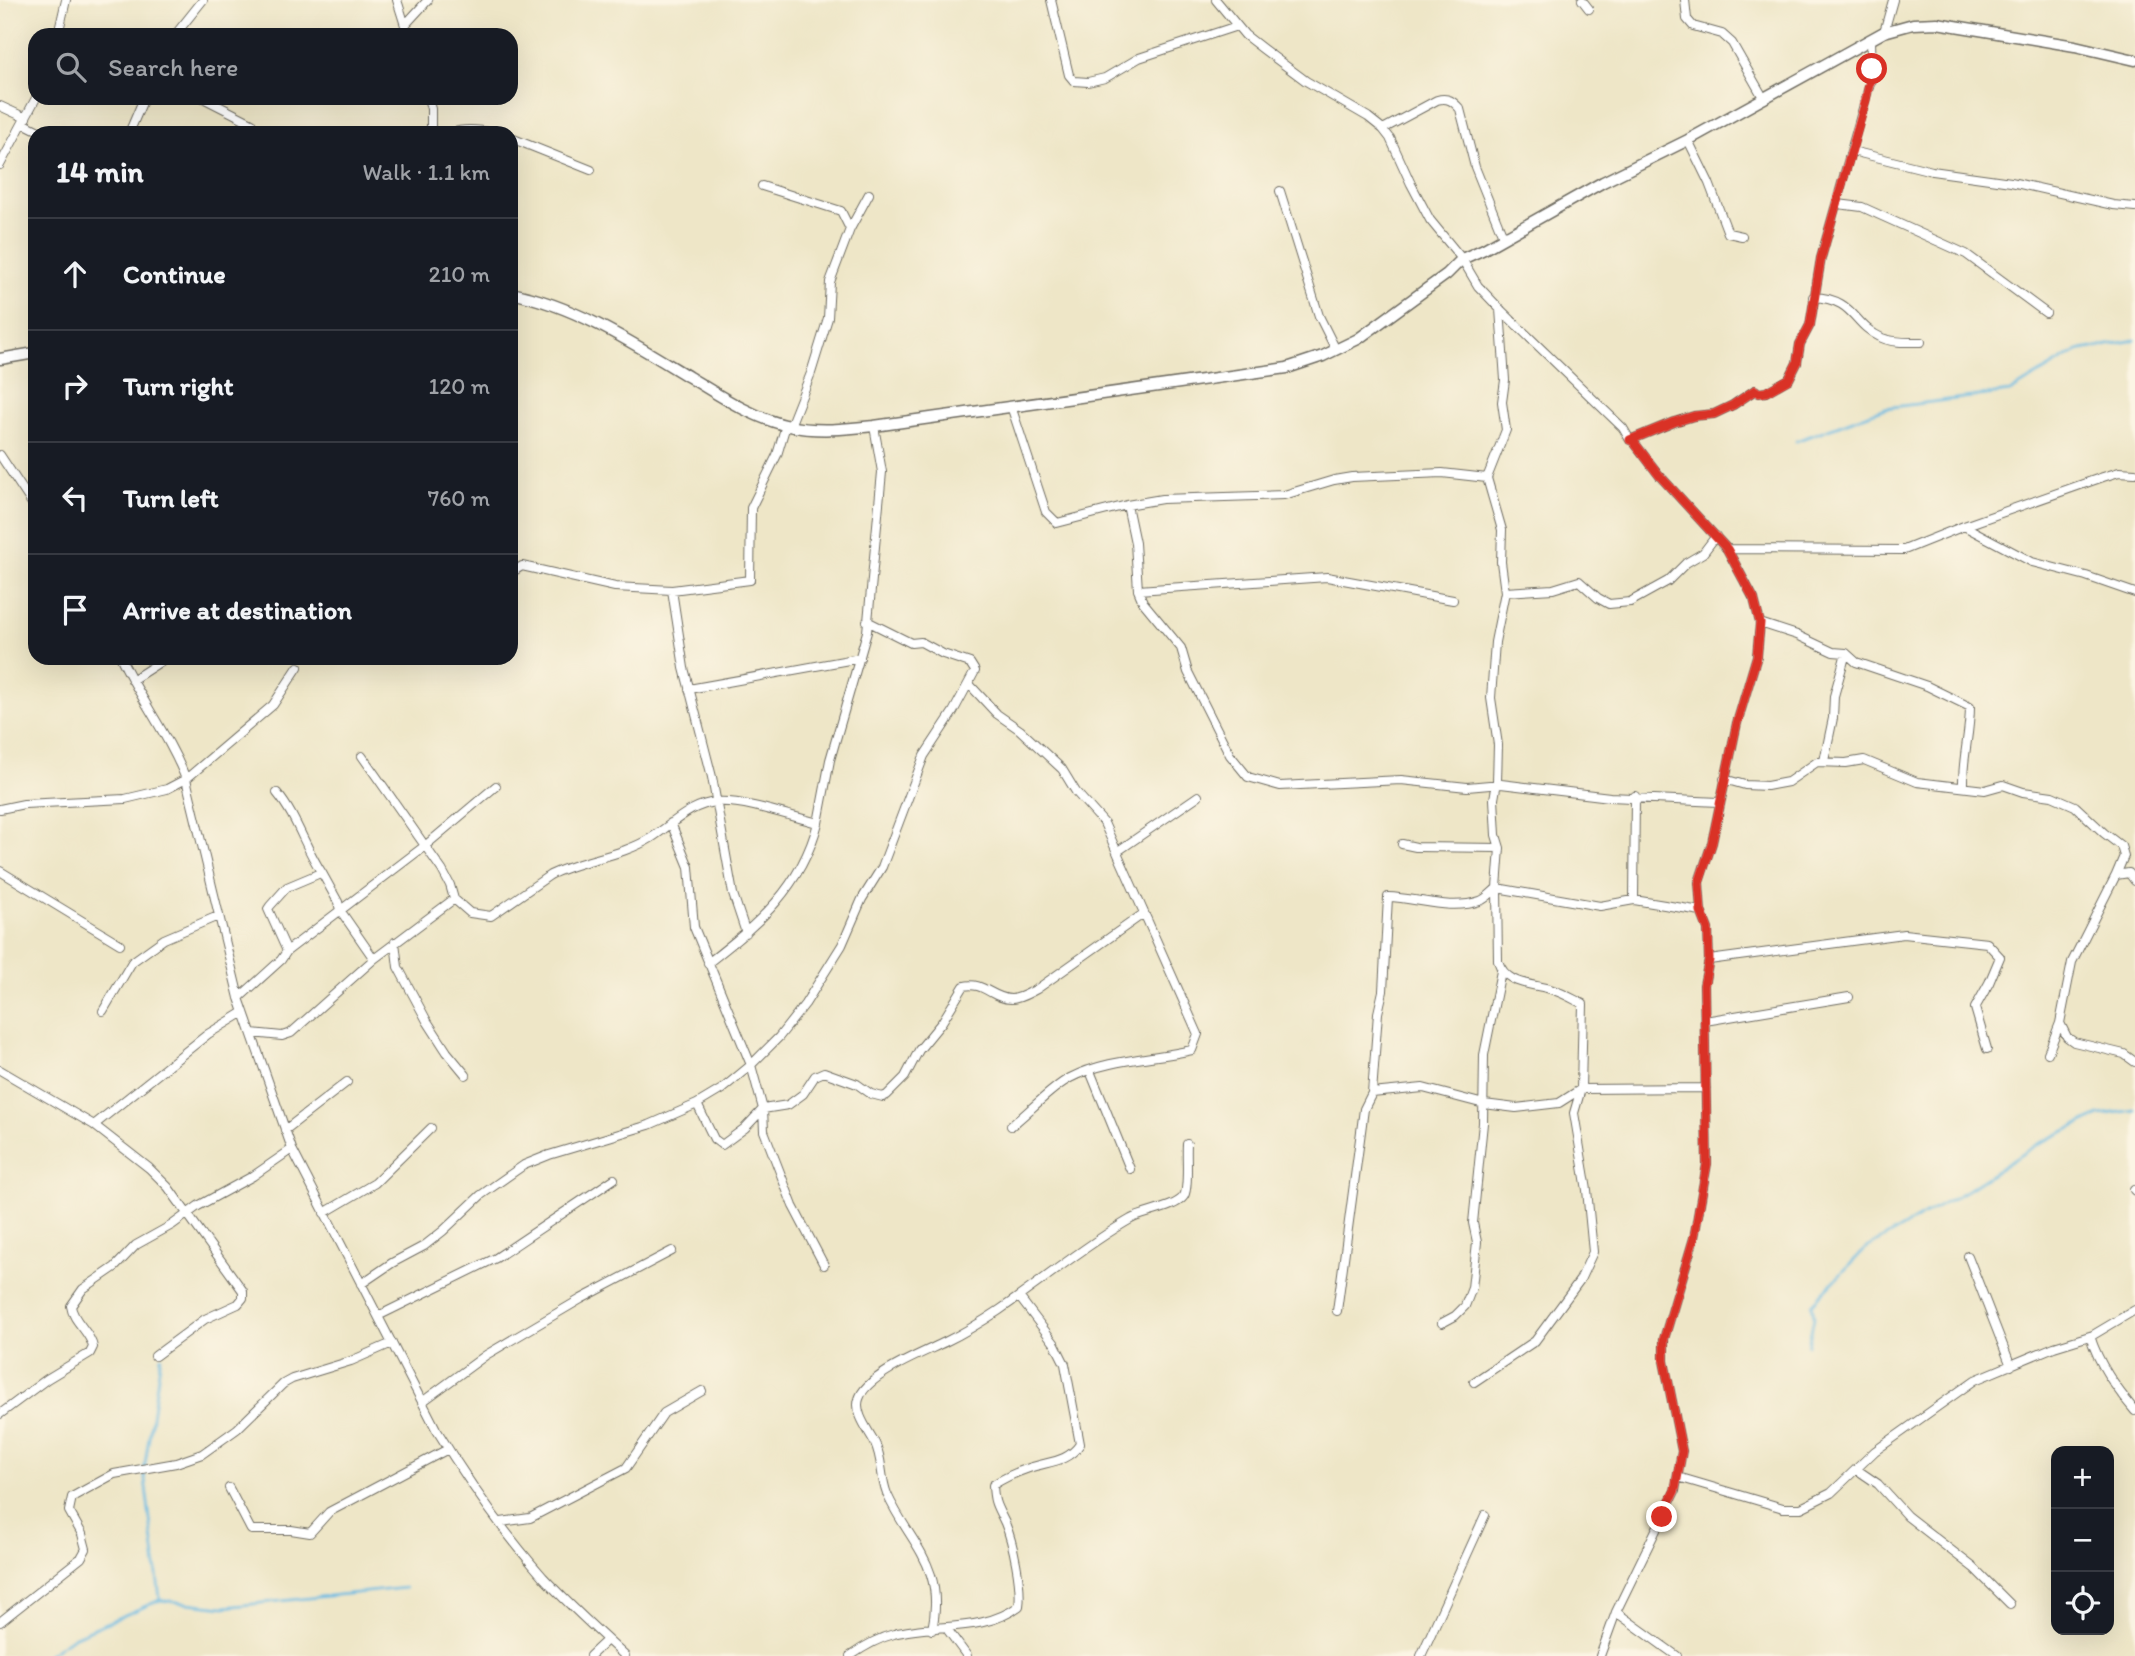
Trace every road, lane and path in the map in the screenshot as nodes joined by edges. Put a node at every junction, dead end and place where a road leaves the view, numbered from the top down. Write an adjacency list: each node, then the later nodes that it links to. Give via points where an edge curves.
1 (66, 0): 13 (street)
2 (202, 0): 14 (street)
3 (397, 0): 11 (street)
4 (428, 0): 11 (street)
5 (1051, 0): 12 (street, via 1074,81 1105,78 1139,58)
6 (1216, 0): 12 (street)
7 (1583, 0): 10 (street)
8 (1685, 0): 18 (street, via 1687,19 1693,26 1722,34 1731,43)
9 (1892, 0): 15 (street)
10 (1589, 9)
11 (405, 26)
12 (1237, 26): 29 (street, via 1306,81)
13 (60, 28)
14 (180, 28)
15 (1884, 32): 16 (main road); 17 (main road, via 1937,23)
16 (1871, 40): 18 (main road); 32 (street, via 1872,76)
17 (2135, 60)
18 (1764, 99): 30 (main road)
19 (32, 105): 24 (street)
20 (141, 105): 26 (street)
21 (217, 105): 27 (street)
22 (430, 105): 28 (street)
23 (0, 106): 24 (street)
24 (24, 120): 25 (street); 33 (street)
25 (33, 126)
26 (132, 126)
27 (253, 126)
28 (431, 126)
29 (1384, 129): 41 (street, via 1437,100 1454,102 1460,108 1475,167 1496,221 1502,234); 43 (street, via 1430,220)
30 (1688, 140): 41 (main road); 42 (street, via 1723,226 1728,233)
31 (518, 141): 34 (street)
32 (1852, 151): 38 (street); 39 (street, via 1932,172 2011,182)
33 (0, 165)
34 (591, 170)
35 (762, 186): 40 (street, via 841,211)
36 (1280, 191): 49 (street, via 1319,316)
37 (869, 194): 40 (street)
38 (1838, 204): 45 (street); 47 (street, via 1861,207 1966,254)
39 (2135, 207)
40 (850, 229): 53 (street, via 830,282 825,329)
41 (1508, 235): 43 (main road)
42 (1742, 236)
43 (1462, 259): 46 (street, via 1478,286); 49 (main road, via 1384,322)
44 (518, 295): 53 (main road, via 601,325 728,401)
45 (1813, 297): 48 (street, via 1832,298 1885,340); 55 (street, via 1810,325 1789,379 1766,392 1755,390 1714,414 1674,422)
46 (1500, 309): 55 (street, via 1611,415); 58 (street, via 1506,430)
47 (2046, 313)
48 (1921, 342)
49 (1336, 350): 52 (main road, via 1287,368)
50 (28, 354): 51 (main road)
51 (0, 359)
52 (1011, 406): 54 (main road); 60 (street, via 1046,512 1057,523)
53 (788, 426): 54 (main road, via 822,430); 65 (street, via 751,508 750,580)
54 (874, 426): 70 (street, via 882,472)
55 (1630, 440): 62 (street)
56 (0, 455): 59 (street)
57 (2135, 473): 61 (street, via 2112,474)
58 (1487, 478): 60 (street, via 1442,472 1352,477 1284,495 1162,499); 67 (street, via 1502,530)
59 (28, 497)
60 (1127, 505): 66 (street)
61 (1964, 526): 63 (street, via 1898,551); 68 (street, via 2032,562)
62 (1716, 536): 63 (street); 67 (street, via 1703,553 1668,581 1630,602 1609,604 1579,581 1553,589)
63 (1727, 549): 71 (street, via 1754,599)
64 (518, 569): 65 (street, via 615,587)
65 (673, 590): 79 (street)
66 (1138, 590): 69 (street, via 1327,577); 85 (street, via 1181,648 1188,672 1230,755 1248,777 1280,786 1401,780)
67 (1504, 592): 85 (street, via 1491,698 1498,745)
68 (2135, 593)
69 (1453, 600)
70 (867, 621): 73 (street); 78 (street, via 911,643 921,642 971,663 975,671)
71 (1760, 623): 72 (street); 83 (street, via 1757,656)
72 (1846, 653): 81 (street); 86 (street, via 1856,662 1927,685 1970,708)
73 (860, 659): 79 (street); 94 (street, via 830,760)
74 (124, 665): 77 (street)
75 (155, 665): 77 (street)
76 (298, 667): 82 (street, via 274,705)
77 (132, 680): 82 (street, via 167,736)
78 (969, 684): 98 (street, via 996,714 1062,769 1104,823); 128 (street, via 924,756 882,867 842,945 805,1004)
79 (688, 689): 90 (street)
80 (362, 756): 96 (street)
81 (1824, 761): 83 (street, via 1788,782 1767,786); 86 (street, via 1864,760 1917,782)
82 (186, 779): 92 (street, via 167,789 125,799); 109 (street)
83 (1724, 779): 91 (street)
84 (496, 786): 96 (street)
85 (1496, 786): 89 (street); 97 (street)
86 (1963, 787): 101 (street, via 1985,790 2003,785 2069,802 2121,845 2124,856)
87 (277, 793): 100 (street)
88 (1198, 796): 98 (street)
89 (1635, 796): 91 (street); 105 (street)
90 (718, 802): 93 (street, via 679,815); 94 (street); 110 (street, via 733,894)
91 (1719, 802): 107 (street, via 1699,883)
92 (0, 809)
93 (671, 823): 104 (street, via 646,841 550,875 491,916 470,913); 116 (street, via 690,867 694,927)
94 (818, 823): 110 (street, via 811,848 789,888)
95 (1402, 844): 97 (street)
96 (426, 845): 104 (street); 106 (street)
97 (1500, 848): 103 (street)
98 (1118, 851): 108 (street)
99 (0, 871): 112 (street)
100 (323, 873): 106 (street); 113 (street, via 287,887 268,909)
101 (2116, 875): 102 (street, via 2129,873); 123 (street, via 2072,961)
102 (2135, 881)
103 (1497, 888): 105 (street, via 1600,906); 117 (street); 135 (street, via 1482,901 1451,906 1388,897)
104 (454, 899): 111 (street)
105 (1634, 900): 107 (street)
106 (340, 911): 113 (street); 114 (street)
107 (1701, 911): 115 (street, via 1708,929)
108 (1143, 914): 130 (street, via 1198,1034 1192,1051); 138 (street, via 1019,998 999,996 979,985 964,986 905,1077 887,1095 871,1094 824,1072 788,1105)
109 (218, 916): 119 (street); 120 (street, via 164,939 132,962)
110 (746, 933): 116 (street)
111 (395, 943): 114 (street); 131 (street, via 398,967 434,1031)
112 (120, 944)
113 (287, 951): 119 (street)
114 (374, 959): 124 (street, via 291,1033)
115 (1709, 960): 122 (street); 125 (street, via 1904,934 1987,943 2000,957 1975,1008)
116 (708, 963): 128 (street)
117 (1501, 971): 134 (street, via 1508,978 1583,1004); 137 (street, via 1483,1055)
118 (1849, 997): 122 (street)
119 (239, 998): 121 (street)
120 (103, 1011)
121 (244, 1012): 124 (street); 139 (street, via 208,1034)
122 (1705, 1021): 133 (street)
123 (2060, 1023): 126 (street); 127 (street, via 2074,1042 2124,1054)
124 (252, 1033): 142 (street)
125 (1987, 1049)
126 (2048, 1053)
127 (2135, 1062)
128 (751, 1065): 136 (street); 138 (street)
129 (0, 1070): 139 (street)
130 (1090, 1072): 140 (street, via 1069,1079); 145 (street)
131 (466, 1075)
132 (347, 1082): 142 (street)
133 (1706, 1088): 134 (street); 169 (street, via 1707,1164 1701,1200 1664,1339 1682,1451)
134 (1581, 1089): 137 (street, via 1559,1103 1516,1108); 162 (street, via 1574,1113 1594,1252 1580,1280 1535,1341)
135 (1372, 1093): 137 (street, via 1423,1088); 155 (street, via 1364,1109)
136 (697, 1104): 138 (street, via 714,1139 722,1145); 152 (street, via 649,1125 524,1165 481,1195 424,1246)
137 (1484, 1104): 157 (street, via 1472,1287 1465,1306)
138 (763, 1109): 151 (street, via 764,1131 793,1206)
139 (94, 1125): 148 (street, via 168,1187)
140 (1011, 1126)
141 (430, 1128): 147 (street, via 375,1183)
142 (285, 1130): 144 (street)
143 (1187, 1144): 153 (street, via 1185,1195 1178,1202 1133,1218)
144 (292, 1149): 147 (street); 148 (street)
145 (1130, 1170)
146 (614, 1180): 156 (street, via 496,1258)
147 (324, 1213): 152 (street)
148 (187, 1214): 160 (street, via 239,1285 243,1298); 166 (street, via 136,1245 76,1297 72,1313 92,1341 90,1353)
149 (672, 1251): 164 (street, via 486,1355)
150 (1968, 1256): 161 (street)
151 (824, 1265)
152 (361, 1284): 156 (street)
153 (1020, 1298): 176 (street, via 1065,1364 1080,1444 1064,1459 1031,1467 993,1485 994,1503 1005,1524 1017,1573 1019,1606 1006,1616); 177 (street, via 865,1387 858,1401 880,1458 881,1479 889,1498 927,1560 935,1600)
154 (2135, 1310): 158 (street)
155 (1337, 1311)
156 (378, 1316): 159 (street)
157 (1442, 1324)
158 (2090, 1336): 161 (street); 165 (street, via 2108,1376)
159 (392, 1343): 164 (street); 175 (street, via 283,1384 237,1429 202,1454 114,1474 72,1497 69,1511 86,1549 81,1558)
160 (155, 1356)
161 (2011, 1366): 168 (street, via 1975,1380)
162 (1474, 1382)
163 (702, 1391): 172 (street, via 664,1413 626,1468 530,1518)
164 (422, 1402): 167 (street)
165 (2135, 1411)
166 (0, 1414)
167 (448, 1449): 170 (street, via 329,1512 310,1533 251,1530); 172 (street)
168 (1856, 1469): 169 (street, via 1831,1493 1791,1510); 173 (street)
169 (1678, 1477): 174 (street)
170 (229, 1488)
171 (1485, 1516): 183 (street)
172 (501, 1522): 178 (street, via 541,1574)
173 (2010, 1604)
174 (1616, 1612): 184 (street); 185 (street)
175 (0, 1622)
176 (947, 1629): 177 (street); 182 (street)
177 (932, 1630): 181 (street, via 893,1634)
178 (607, 1640): 179 (street); 180 (street)
179 (590, 1656)
180 (625, 1656)
181 (850, 1656)
182 (967, 1656)
183 (1421, 1656)
184 (1600, 1656)
185 (1676, 1656)

